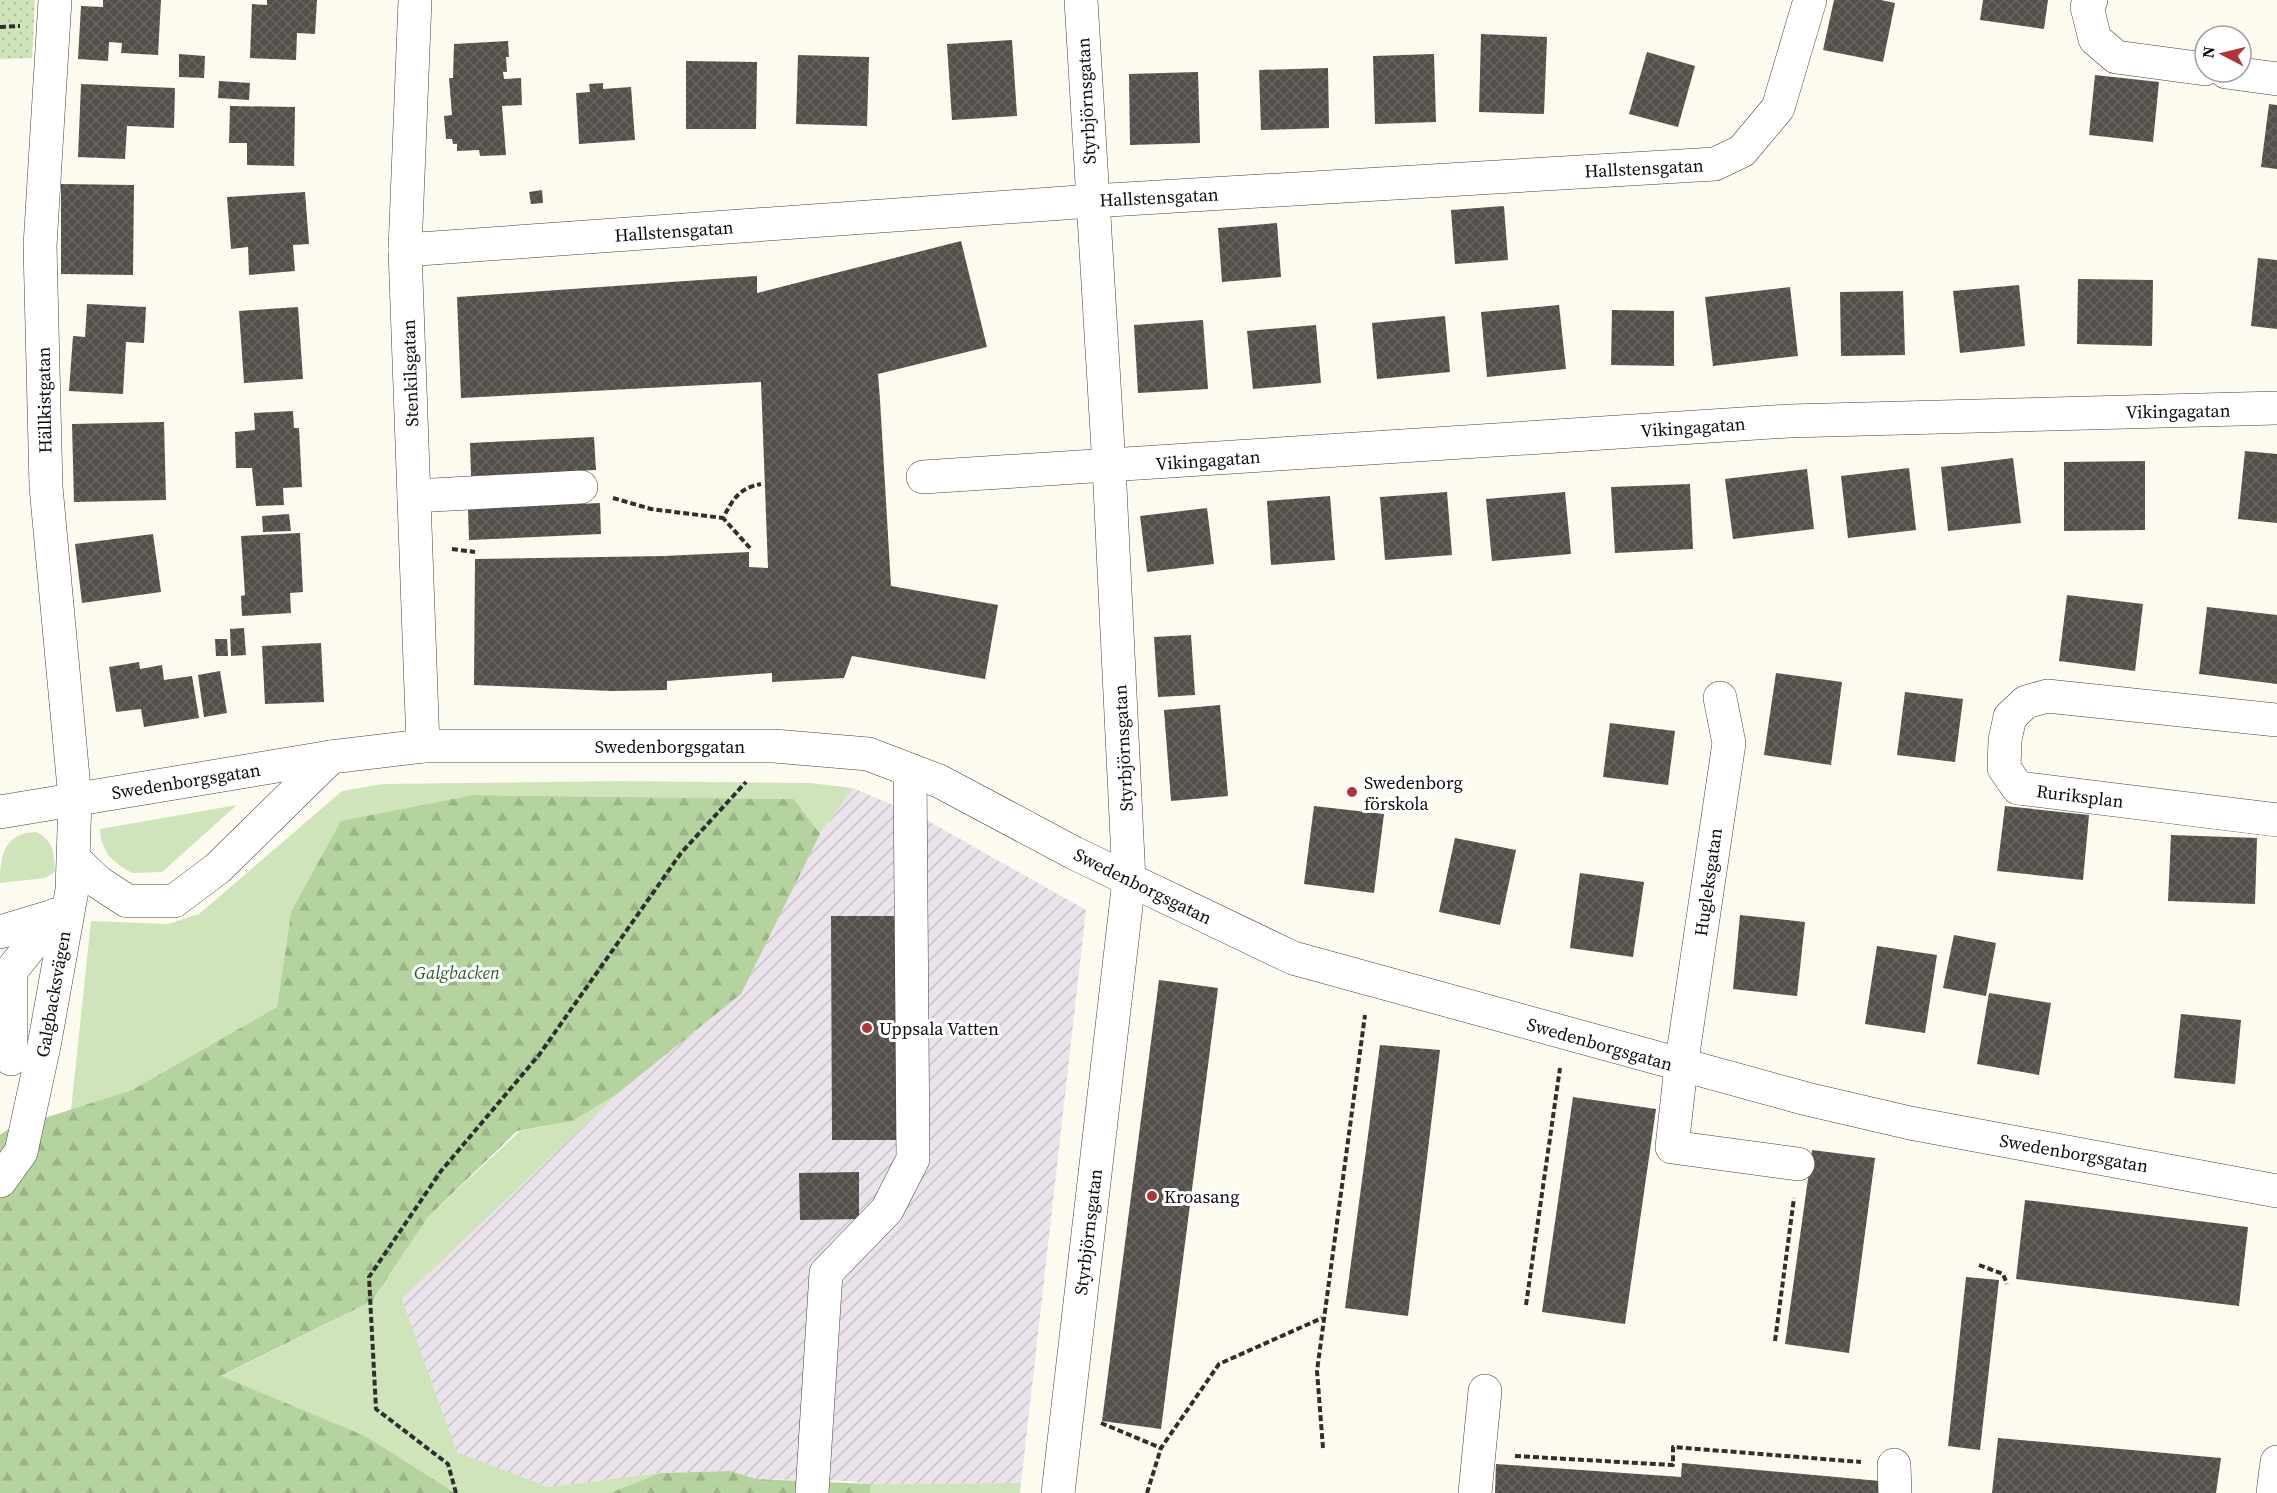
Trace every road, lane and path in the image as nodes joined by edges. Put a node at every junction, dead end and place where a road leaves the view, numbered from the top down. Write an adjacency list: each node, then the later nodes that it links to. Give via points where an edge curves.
1 (55, 0): 25 (street, Hällkistgatan, via 40,246 46,487)
2 (415, 0): 10 (street, Stenkilsgatan)
3 (1081, 0): 9 (street, Styrbjörnsgatan)
4 (1810, 0): 9 (street, Hallstensgatan, via 1778,108 1742,151 1715,164)
5 (2091, 0): 6 (street, via 2087,7 2094,39 2116,57)
6 (2193, 67)
7 (2253, 76): 8 (street)
8 (2277, 79)
9 (1092, 201): 10 (street, Hallstensgatan); 12 (street, Styrbjörnsgatan)
10 (405, 250): 16 (street, Stenkilsgatan)
11 (2277, 408): 12 (street, Vikingagatan, via 1789,421)
12 (1109, 466): 13 (street, Vikingagatan); 29 (street, Styrbjörnsgatan)
13 (923, 477)
14 (761, 484): 17 (path, via 745,487)
15 (581, 487): 16 (street); 17 (path, via 651,509)
16 (414, 495): 21 (street, Stenkilsgatan)
17 (723, 518): 18 (path)
18 (750, 548)
19 (1720, 698): 35 (street, Hugleksgatan, via 1729,743)
20 (2277, 720): 27 (street, Ruriksplan, via 2047,696 2026,702 2010,717 2004,768 2018,788)
21 (423, 746): 22 (street, Swedenborgsgatan); 23 (street, Swedenborgsgatan, via 774,746 868,754)
22 (332, 757): 25 (street, Swedenborgsgatan); 28 (street, via 218,868 174,902 127,902)
23 (910, 770): 29 (street, Swedenborgsgatan, via 939,781); 52 (street, via 912,1159 887,1210 826,1273)
24 (749, 778): 51 (path, via 681,853 540,1055 441,1171 369,1277 376,1409 448,1464)
25 (75, 799): 26 (street, Swedenborgsgatan); 28 (street, Galgbacksvägen)
26 (0, 812)
27 (2277, 820)
28 (74, 859): 30 (street, Galgbacksvägen)
29 (1130, 880): 32 (street, Swedenborgsgatan, via 1293,958); 45 (street, Styrbjörnsgatan)
30 (62, 913): 31 (street); 34 (street, via 11,971); 37 (street, Galgbacksvägen, via 44,1046 21,1152)
31 (0, 932)
32 (1370, 979): 33 (street, Swedenborgsgatan); 42 (path)
33 (1565, 1034): 35 (street, Swedenborgsgatan); 41 (path)
34 (11, 1059)
35 (1681, 1067): 36 (street, Hugleksgatan, via 1672,1147); 38 (street, Swedenborgsgatan, via 1888,1118)
36 (1798, 1164): 43 (path)
37 (0, 1181)
38 (2277, 1191)
39 (1979, 1265): 40 (path, via 2003,1274)
40 (2007, 1284)
41 (1526, 1305)
42 (1322, 1318): 46 (path, via 1219,1364); 47 (path, via 1317,1371)
43 (1774, 1341)
44 (1485, 1391): 48 (street)
45 (1068, 1410): 46 (path); 53 (street, Styrbjörnsgatan)
46 (1161, 1448): 54 (path)
47 (1323, 1448)
48 (1479, 1454): 50 (path, via 1673,1465 1673,1447); 55 (street)
49 (2277, 1462): 56 (street)
50 (1895, 1479)
51 (456, 1493)
52 (812, 1493)
53 (1058, 1493)
54 (1147, 1493)
55 (1475, 1493)
56 (2273, 1493)

